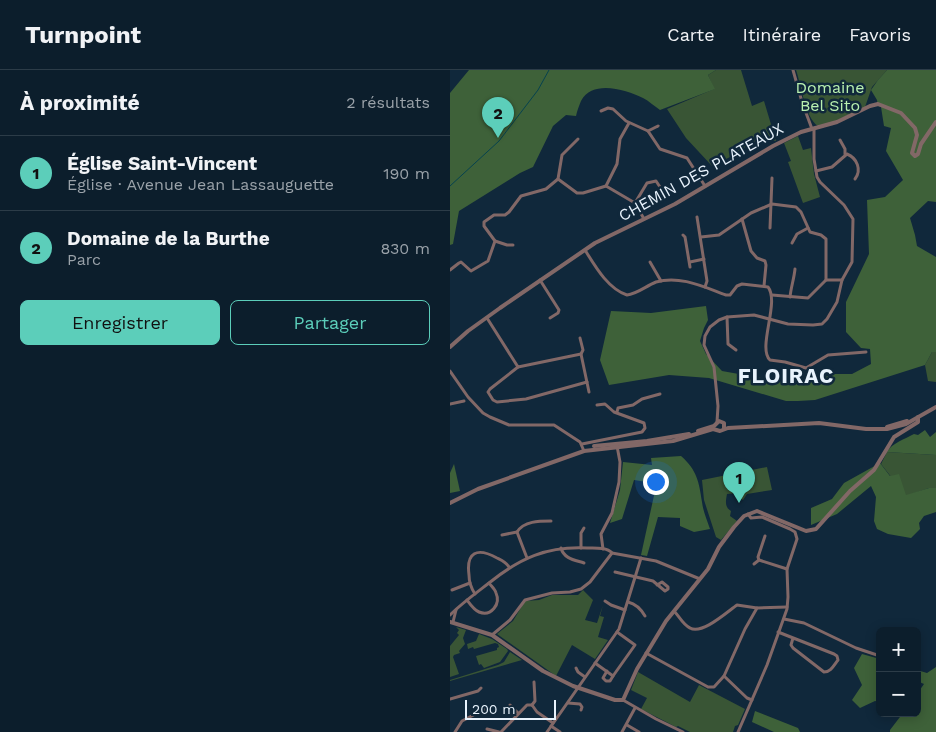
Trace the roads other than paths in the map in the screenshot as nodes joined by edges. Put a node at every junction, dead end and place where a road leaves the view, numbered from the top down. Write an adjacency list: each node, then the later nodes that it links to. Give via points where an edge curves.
1 (793, 70): 6 (street)
2 (602, 111): 3 (street, via 613,109)
3 (629, 122): 7 (street); 15 (street, via 620,139 617,164)
4 (936, 122): 6 (street, CHEMIN DES PLATEAUX, via 915,156 912,153 917,135 915,128 901,114 883,106 874,105)
5 (658, 126): 7 (street)
6 (813, 129): 11 (street); 16 (street, CHEMIN DES PLATEAUX, via 773,146)
7 (648, 131): 16 (street, via 660,149 687,158)
8 (578, 139): 13 (street, via 562,155)
9 (840, 140): 10 (street)
10 (845, 155): 11 (street, via 832,167); 14 (street, via 855,160 858,171)
11 (816, 171): 39 (street, via 818,181 844,205 854,223 852,262)
12 (772, 178): 19 (street)
13 (558, 179): 15 (street, via 577,193); 27 (street, via 546,189 521,196 505,215 494,215 484,222)
14 (855, 179)
15 (606, 186): 18 (street)
16 (705, 186): 21 (street, CHEMIN DES PLATEAUX)
17 (659, 190): 18 (street, via 659,182 647,184)
18 (634, 203): 21 (street)
19 (772, 204): 22 (street); 23 (street); 24 (street, via 796,206)
20 (697, 217): 26 (street)
21 (644, 219): 30 (street, CHEMIN DES PLATEAUX)
22 (742, 219): 26 (street, via 719,235); 41 (street, via 751,251 765,261)
23 (770, 228)
24 (808, 228): 28 (street, via 797,234); 38 (street, via 826,239)
25 (683, 235): 33 (street)
26 (701, 237): 31 (street)
27 (496, 241): 29 (street); 36 (street, via 490,258 479,267 471,270 461,262)
28 (792, 243)
29 (513, 244)
30 (585, 250): 37 (street, CHEMIN DES PLATEAUX); 40 (street, via 605,278 622,294 627,295)
31 (704, 260): 33 (street); 42 (street)
32 (650, 262): 40 (street)
33 (690, 262): 34 (street)
34 (690, 267)
35 (795, 269): 44 (street)
36 (450, 270)
37 (540, 280): 46 (street, CHEMIN DES PLATEAUX); 47 (street, via 559,310)
38 (826, 280): 39 (street); 44 (street, via 811,296)
39 (842, 280): 48 (street, via 837,302 822,324 788,324)
40 (661, 281): 42 (street, via 678,280)
41 (764, 286): 42 (street, via 742,284 730,295); 43 (street)
42 (705, 287)
43 (772, 295): 44 (street); 48 (street)
44 (790, 296)
45 (727, 317): 48 (street, via 754,315); 51 (street, via 728,344); 62 (street, via 710,327 704,339 714,367)
46 (487, 318): 50 (street, CHEMIN DES PLATEAUX); 54 (street)
47 (550, 318)
48 (769, 319): 52 (street, via 765,350 770,360 806,368 828,355)
49 (580, 338): 53 (street)
50 (450, 346)
51 (736, 350)
52 (866, 352)
53 (581, 354): 54 (street); 56 (street)
54 (518, 367): 56 (street, via 490,389 488,392 493,400 517,401)
55 (450, 370): 71 (street, via 468,397 490,418 509,425 554,425)
56 (587, 382): 57 (street)
57 (589, 392)
58 (660, 394): 64 (street, via 618,408)
59 (464, 401): 60 (street)
60 (450, 404)
61 (597, 405): 64 (street, via 605,404)
62 (718, 406): 66 (street); 67 (street)
63 (936, 408): 65 (street)
64 (616, 412): 71 (street, via 644,423 644,430)
65 (918, 417): 66 (street, via 882,427 820,421 751,425 728,425); 68 (street, via 900,427 882,430 820,423); 73 (street, via 918,422 894,438 874,470 816,529 806,530 757,511)
66 (724, 422): 67 (street); 68 (street)
67 (716, 423): 69 (street); 70 (street, via 678,436)
68 (724, 429): 69 (street)
69 (717, 430): 70 (street, via 673,441)
70 (617, 445): 71 (street); 81 (street, via 619,482 612,513 601,534)
71 (583, 448): 72 (street)
72 (450, 503)
73 (748, 514): 89 (street, via 752,518 766,518 795,532 797,541); 92 (street, via 722,543)
74 (551, 521): 76 (street, via 526,524)
75 (584, 528): 80 (street)
76 (517, 532): 77 (street); 83 (street)
77 (502, 535)
78 (765, 536): 85 (street)
79 (561, 548): 80 (street); 83 (street); 86 (street, via 568,558)
80 (581, 548): 81 (street)
81 (603, 549): 82 (street)
82 (612, 554): 84 (street); 112 (street, via 586,586 576,591 525,600 510,620)
83 (527, 558): 88 (street)
84 (641, 558): 91 (street); 92 (street)
85 (759, 560): 87 (street); 89 (street)
86 (584, 563)
87 (754, 564)
88 (509, 567): 93 (street, via 491,554 475,553 468,562); 94 (street)
89 (787, 569): 101 (street)
90 (615, 572): 91 (street)
91 (636, 576): 95 (street); 100 (street)
92 (700, 579): 105 (street)
93 (470, 583): 96 (street); 97 (street)
94 (489, 583): 97 (street); 98 (street, via 498,599 491,612 478,612)
95 (657, 585)
96 (452, 590)
97 (475, 594): 98 (street)
98 (467, 600): 103 (street)
99 (605, 601): 104 (street)
100 (628, 602): 104 (street); 107 (street, via 642,610)
101 (787, 607): 102 (street); 108 (street)
102 (757, 608): 105 (street, via 737,605 698,630 688,627); 120 (street)
103 (456, 609): 106 (street); 109 (street)
104 (626, 610): 110 (street)
105 (674, 611): 114 (street)
106 (450, 614)
107 (645, 616)
108 (784, 619): 111 (street); 115 (street, via 804,623)
109 (452, 622): 112 (street)
110 (617, 632): 116 (street); 119 (street, via 635,645)
111 (778, 632): 113 (street); 127 (street)
112 (492, 635): 124 (street, via 543,671)
113 (793, 638): 113 (street, via 834,654 838,660 824,672 793,648)
114 (646, 653): 120 (street, via 708,688 715,686); 126 (street)
115 (876, 655)
116 (595, 663): 118 (street); 121 (street)
117 (576, 668): 121 (street)
118 (607, 672): 119 (street); 119 (street, via 603,676 606,682)
119 (613, 676)
120 (724, 676): 127 (street)
121 (585, 677): 124 (street)
122 (534, 682): 130 (street, via 535,701)
123 (481, 688): 125 (street)
124 (578, 688): 126 (street); 128 (street)
125 (450, 699)
126 (623, 700): 132 (street)
127 (752, 700): 145 (street)
128 (567, 702): 133 (street, via 582,704); 135 (street)
129 (510, 705): 134 (street)
130 (532, 705): 134 (street); 135 (street)
131 (485, 708): 138 (street, via 462,720)
132 (635, 708): 136 (street); 144 (street)
133 (581, 710)
134 (518, 713): 139 (street)
135 (552, 725): 140 (street); 141 (street)
136 (626, 725): 142 (street); 143 (street)
137 (487, 729): 139 (street)
138 (455, 732)
139 (500, 732)
140 (547, 732)
141 (560, 732)
142 (622, 732)
143 (639, 732)
144 (683, 732)
145 (738, 732)

